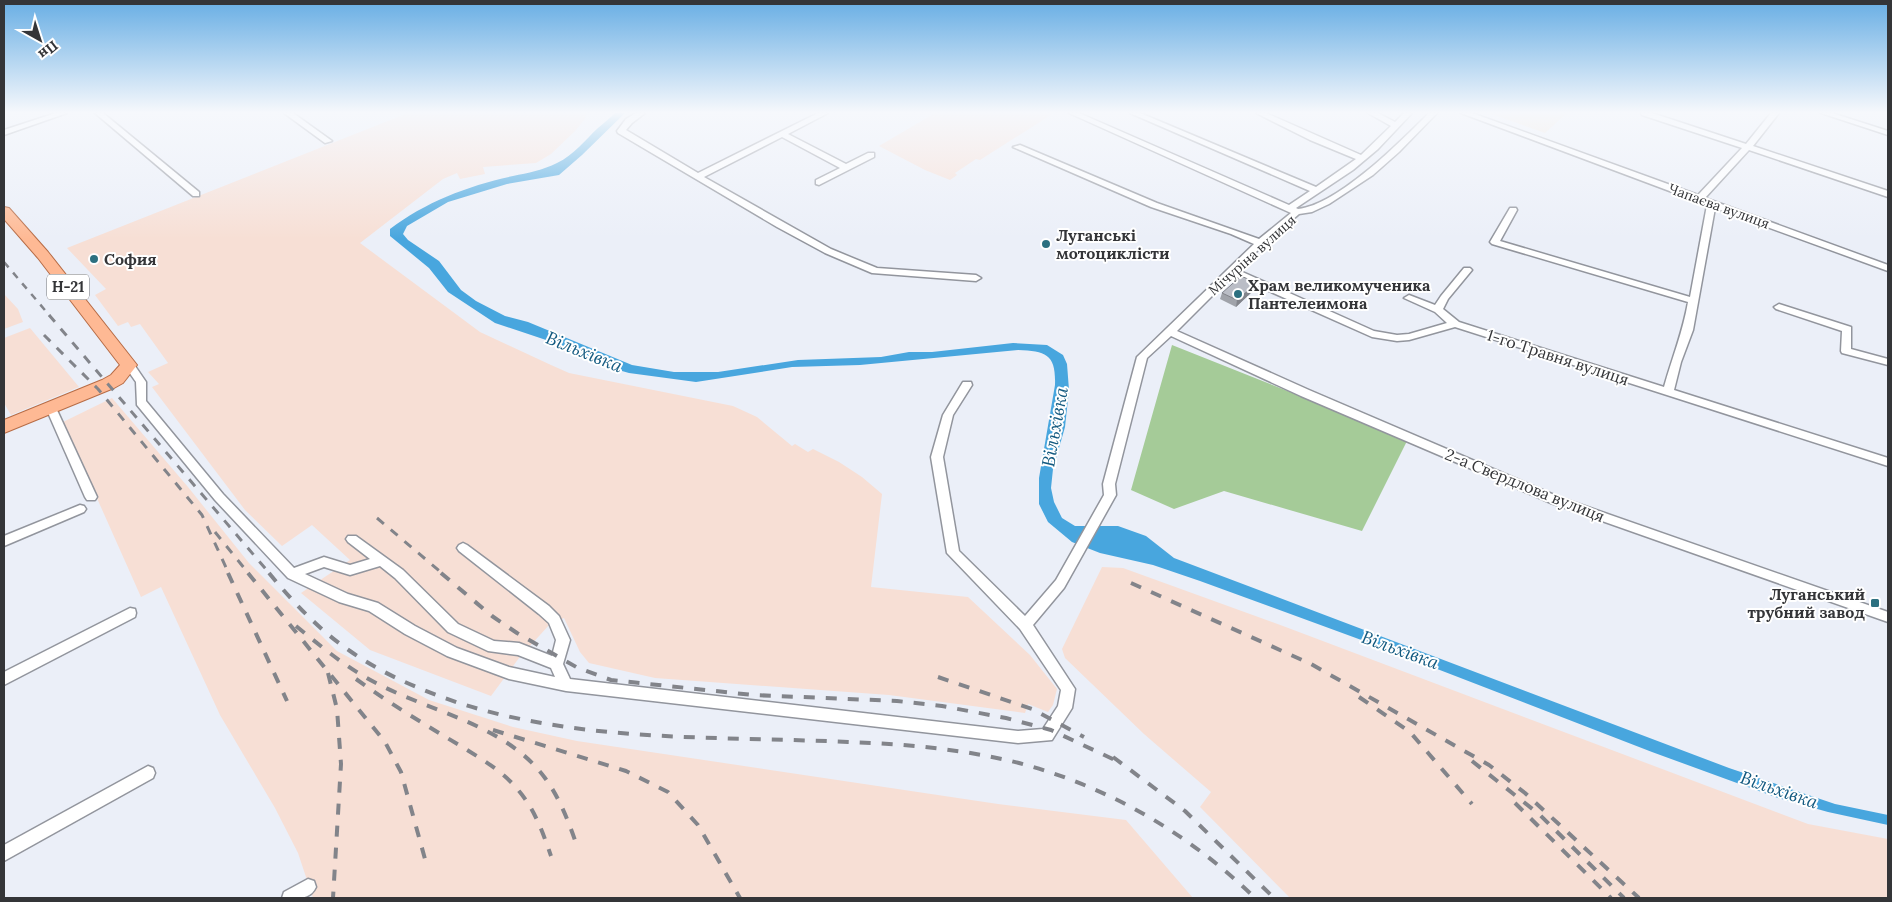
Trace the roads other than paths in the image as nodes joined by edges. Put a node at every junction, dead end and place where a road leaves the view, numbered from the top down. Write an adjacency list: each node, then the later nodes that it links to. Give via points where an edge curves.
1 (149, 155): 20 (street)
2 (663, 155): 17 (street)
3 (739, 155): 17 (street)
4 (822, 155): 16 (street)
5 (871, 155): 16 (street)
6 (1036, 155): 27 (street, via 1154,205)
7 (1169, 155): 24 (street)
8 (1233, 155): 19 (street)
9 (1355, 155): 15 (street)
10 (1365, 155): 15 (street, Мічуріна вулиця)
11 (1390, 155): 24 (street, Мічуріна вулиця, via 1343,193 1305,212)
12 (1581, 155): 22 (street, Чапаєва вулиця)
13 (1740, 155): 22 (street)
14 (1769, 155): 21 (street)
15 (1362, 158): 19 (street, Мічуріна вулиця)
16 (847, 168): 18 (street)
17 (698, 176): 31 (street, via 812,243 875,271)
18 (819, 182)
19 (1316, 190): 24 (street, Мічуріна вулиця)
20 (196, 194)
21 (1888, 194)
22 (1700, 198): 23 (street, Чапаєва вулиця)
23 (1712, 203): 28 (street, Чапаєва вулиця); 33 (street)
24 (1294, 210): 27 (street, Мічуріна вулиця)
25 (1513, 210): 33 (street, via 1495,242)
26 (4, 211): 39 (main road, Н-21, via 44,254)
27 (1260, 244): 30 (street, Мічуріна вулиця)
28 (1888, 268)
29 (1467, 270): 35 (street)
30 (1232, 271): 36 (street, via 1372,334 1409,337); 37 (street, Мічуріна вулиця)
31 (976, 278)
32 (1409, 298): 35 (street)
33 (1694, 301): 41 (street)
34 (1779, 307): 38 (street, via 1847,328 1846,351)
35 (1438, 310): 36 (street)
36 (1456, 324): 41 (street, 1-го Травня вулиця)
37 (1170, 332): 53 (street, 2-а Свердлова вулиця, via 1555,500); 54 (street, Мічуріна вулиця, via 1142,356 1109,484 1110,495 1060,584)
38 (1888, 362)
39 (129, 365): 42 (main road, via 108,384); 51 (street, via 142,382 141,402 219,496)
40 (967, 385): 54 (street, via 948,415 937,457 953,553)
41 (1668, 392): 44 (street, 1-го Травня вулиця)
42 (51, 408): 43 (main road); 45 (street)
43 (4, 427)
44 (1888, 462)
45 (91, 497)
46 (80, 509): 48 (street)
47 (352, 539): 50 (street)
48 (4, 541)
49 (463, 548): 55 (street, via 554,620 563,640)
50 (382, 562): 51 (street, via 350,570 324,562); 55 (street, via 416,590 453,628 493,647 519,649)
51 (292, 574): 57 (street, via 344,598 373,607 452,652 509,673)
52 (130, 613): 56 (street)
53 (1888, 616)
54 (1025, 625): 57 (street, via 1068,689 1065,708 1047,734 1018,737)
55 (556, 664): 57 (street)
56 (4, 679)
57 (566, 685)
58 (148, 773): 59 (street)
59 (4, 853)
60 (308, 887): 61 (street)
61 (290, 898)

